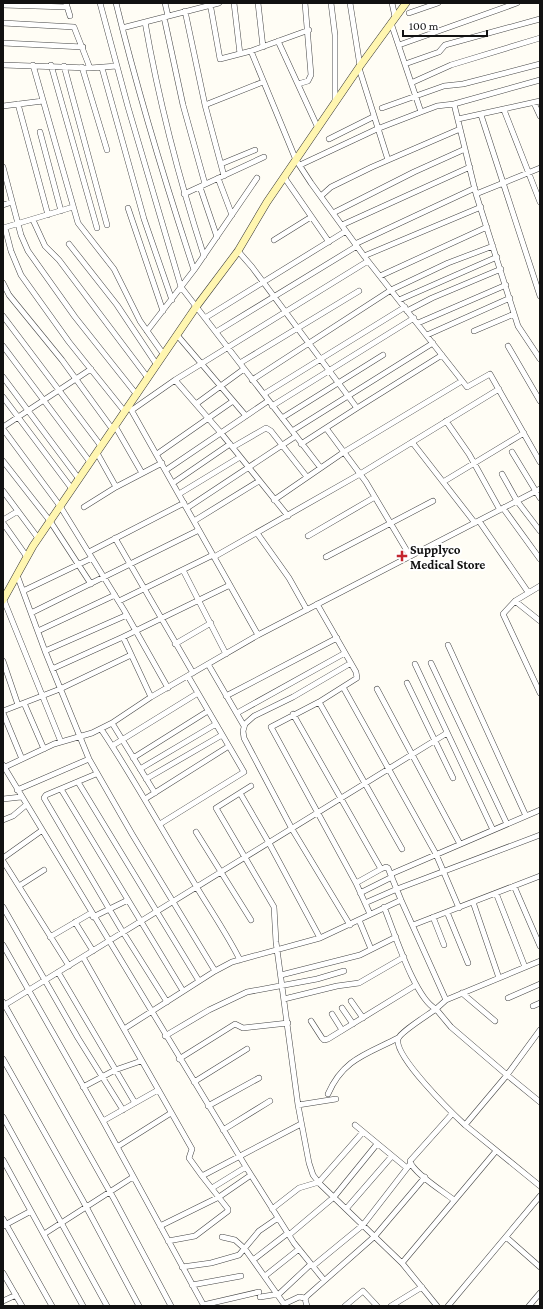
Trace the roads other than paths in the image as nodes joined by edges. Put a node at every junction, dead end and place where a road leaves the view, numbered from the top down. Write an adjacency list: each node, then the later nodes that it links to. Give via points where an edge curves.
1 (100, 3): 43 (street)
2 (116, 3): 27 (street)
3 (165, 3): 22 (street)
4 (219, 3): 15 (street)
5 (234, 3): 36 (street)
6 (258, 3): 34 (street)
7 (306, 3): 28 (street)
8 (331, 3): 55 (street, via 335,35)
9 (350, 3): 45 (street)
10 (392, 3): 24 (street)
11 (406, 3): 24 (street)
12 (438, 3): 20 (street)
13 (498, 3): 18 (street)
14 (517, 3): 18 (street)
15 (210, 4): 19 (street); 36 (street, via 219,58)
16 (3, 5): 17 (street)
17 (66, 5): 21 (street)
18 (500, 9): 32 (street)
19 (185, 12): 22 (street); 59 (street)
20 (409, 13)
21 (70, 16)
22 (166, 16): 25 (street); 89 (street, via 183,105)
23 (540, 19): 38 (street, via 445,45 439,52)
24 (393, 20): 32 (street); 45 (street)
25 (145, 22): 27 (street); 91 (street, via 156,86)
26 (3, 23): 33 (street, via 74,27)
27 (122, 28): 125 (street, via 166,188)
28 (309, 30): 30 (street); 51 (street, via 311,75 308,81)
29 (540, 38): 50 (street, via 451,65)
30 (278, 41): 34 (street); 51 (street)
31 (3, 43): 33 (street)
32 (399, 46): 38 (street)
33 (83, 47): 46 (street)
34 (263, 47): 35 (street)
35 (251, 52): 36 (street); 49 (street)
36 (240, 54)
37 (3, 64): 40 (street)
38 (405, 64): 50 (street)
39 (540, 64): 52 (street, via 463,84 444,86)
40 (33, 65): 41 (street); 53 (street)
41 (51, 65): 42 (street); 111 (street)
42 (64, 66): 44 (street); 107 (street)
43 (117, 66): 47 (street); 130 (street)
44 (82, 67): 46 (street); 73 (street)
45 (360, 67): 55 (street); 65 (street)
46 (90, 68): 47 (street)
47 (102, 68): 136 (street, via 144,219)
48 (540, 80): 57 (street)
49 (263, 82): 59 (street); 77 (street)
50 (411, 83): 52 (street)
51 (298, 84): 67 (street)
52 (416, 96): 60 (street); 62 (street)
53 (43, 101): 56 (street); 97 (street)
54 (537, 102): 61 (street); 64 (street)
55 (335, 103): 67 (street)
56 (18, 104): 58 (street); 102 (street)
57 (454, 104): 62 (street, via 437,106); 66 (street)
58 (3, 106)
59 (204, 106): 78 (street)
60 (382, 108)
61 (504, 110): 63 (street); 82 (street)
62 (421, 112): 68 (street)
63 (481, 115): 66 (street); 88 (street)
64 (540, 116)
65 (373, 117): 68 (street); 71 (street)
66 (458, 119): 69 (street)
67 (318, 128): 77 (street)
68 (377, 128): 76 (street); 77 (street)
69 (460, 129): 72 (street); 76 (street)
70 (40, 132): 100 (street)
71 (329, 139)
72 (465, 149): 80 (street); 101 (street)
73 (107, 150)
74 (255, 150): 78 (street)
75 (264, 157): 83 (street)
76 (388, 160): 93 (street, via 346,179)
77 (298, 162): 84 (street); 93 (street)
78 (221, 164): 83 (street)
79 (3, 167): 87 (street)
80 (470, 167): 90 (street); 108 (street)
81 (540, 168): 82 (street)
82 (528, 173): 88 (street); 95 (street)
83 (224, 176): 85 (street)
84 (284, 177): 104 (street); 119 (street)
85 (218, 178): 89 (street); 103 (street)
86 (258, 178): 103 (street)
87 (5, 181): 94 (street)
88 (503, 183): 92 (street); 133 (street)
89 (203, 185): 91 (street); 113 (street)
90 (475, 188): 92 (street); 117 (street)
91 (184, 194): 120 (street)
92 (476, 194): 98 (street)
93 (321, 196): 101 (street)
94 (12, 202): 96 (street); 106 (street)
95 (540, 202)
96 (3, 205)
97 (73, 207): 100 (street); 148 (street, via 78,223 114,269)
98 (480, 207): 109 (street); 121 (street)
99 (128, 208): 140 (street)
100 (61, 211): 102 (street)
101 (333, 213): 108 (street)
102 (48, 215): 105 (street)
103 (232, 215): 113 (street)
104 (311, 217): 114 (street); 115 (street)
105 (33, 220): 106 (street); 170 (street, via 45,246 59,260)
106 (19, 224): 110 (street); 180 (street, via 28,251 75,317)
107 (107, 225)
108 (342, 225): 112 (street)
109 (487, 227): 118 (street); 126 (street)
110 (4, 228): 166 (street, via 21,275)
111 (97, 228)
112 (346, 231): 115 (street); 117 (street)
113 (217, 236): 120 (street)
114 (274, 240)
115 (329, 242): 127 (street)
116 (69, 244): 165 (street, via 117,305)
117 (356, 245): 121 (street); 134 (street)
118 (493, 246): 122 (street); 131 (street, via 448,263)
119 (238, 250): 127 (street); 138 (street)
120 (204, 256): 125 (street)
121 (364, 256): 123 (street)
122 (497, 257): 124 (street); 137 (street)
123 (368, 261): 126 (street); 141 (street)
124 (501, 269): 129 (street); 139 (street)
125 (194, 270): 130 (street)
126 (380, 276): 131 (street)
127 (263, 281): 134 (street); 144 (street)
128 (3, 283): 171 (street, via 9,295)
129 (506, 285): 135 (street); 146 (street)
130 (181, 287): 136 (street); 138 (street)
131 (392, 290): 137 (street); 154 (street)
132 (359, 291): 147 (street)
133 (540, 296)
134 (275, 297): 141 (street); 150 (street)
135 (510, 298): 142 (street); 152 (street)
136 (172, 300): 140 (street)
137 (399, 300): 139 (street)
138 (196, 307): 144 (street); 151 (street)
139 (406, 309): 145 (street); 162 (street)
140 (163, 311): 148 (street)
141 (286, 312): 147 (street); 157 (street)
142 (514, 314): 149 (street); 161 (street, via 518,326)
143 (3, 316): 178 (street)
144 (205, 318): 150 (street)
145 (414, 318): 146 (street); 168 (street)
146 (418, 324): 152 (street)
147 (298, 329): 154 (street); 164 (street)
148 (147, 330): 158 (street)
149 (474, 331)
150 (216, 332): 157 (street)
151 (177, 335): 158 (street); 163 (street)
152 (427, 335): 153 (street)
153 (433, 343): 159 (street); 182 (street)
154 (309, 344): 162 (street); 173 (street)
155 (3, 346): 186 (street)
156 (508, 346): 185 (street)
157 (228, 347): 163 (street); 164 (street)
158 (164, 355): 165 (street)
159 (442, 355): 174 (street); 189 (street)
160 (383, 356): 175 (street)
161 (540, 359)
162 (321, 360): 168 (street); 179 (street)
163 (201, 363): 172 (street); 176 (street)
164 (240, 363): 167 (street)
165 (157, 365): 170 (street)
166 (91, 369): 171 (street); 190 (street)
167 (244, 369): 173 (street); 176 (street)
168 (329, 371): 175 (street); 188 (street)
169 (3, 377): 191 (street)
170 (148, 378): 180 (street)
171 (75, 379): 178 (street); 198 (street)
172 (175, 380): 187 (street); 190 (street)
173 (252, 380): 179 (street)
174 (462, 381): 177 (street, via 467,387 490,374); 209 (street)
175 (338, 384): 182 (street); 194 (street)
176 (221, 386): 183 (street); 187 (street)
177 (499, 388): 196 (street); 202 (street)
178 (60, 391): 186 (street); 207 (street)
179 (264, 394): 184 (street)
180 (137, 395): 190 (street)
181 (3, 397): 193 (street)
182 (348, 397): 189 (street); 200 (street)
183 (233, 401): 192 (street); 195 (street)
184 (268, 401): 188 (street); 192 (street)
185 (540, 401)
186 (44, 402): 191 (street); 215 (street)
187 (196, 404): 195 (street)
188 (272, 406): 194 (street)
189 (358, 408): 199 (street)
190 (129, 409): 198 (street); 212 (street)
191 (28, 410): 193 (street); 226 (street)
192 (246, 416): 201 (street)
193 (18, 417): 197 (street); 231 (street)
194 (282, 418): 200 (street)
195 (209, 419): 201 (street); 212 (street)
196 (446, 421): 204 (street); 218 (street)
197 (3, 428): 241 (street)
198 (114, 428): 207 (street); 222 (street)
199 (326, 428): 205 (street); 209 (street)
200 (292, 431): 203 (street)
201 (221, 432): 208 (street); 221 (street)
202 (524, 433): 216 (street); 218 (street)
203 (296, 436): 205 (street); 206 (street)
204 (412, 442): 223 (street); 228 (street)
205 (301, 444): 219 (street)
206 (282, 445): 208 (street, via 266,428); 220 (street); 225 (street)
207 (101, 446): 211 (street)
208 (232, 446): 213 (street); 229 (street)
209 (344, 452): 219 (street); 223 (street)
210 (512, 452): 232 (street)
211 (97, 453): 215 (street); 230 (street)
212 (157, 454): 217 (street)
213 (240, 457): 220 (street); 234 (street)
214 (3, 460): 247 (street)
215 (90, 462): 226 (street)
216 (540, 462)
217 (162, 463): 221 (street); 222 (street)
218 (475, 463): 228 (street); 243 (street)
219 (320, 467): 225 (street)
220 (249, 468): 227 (street); 240 (street)
221 (166, 470): 229 (street)
222 (142, 473): 230 (street)
223 (360, 474): 235 (street); 245 (street)
224 (502, 474): 239 (street)
225 (307, 477): 237 (street)
226 (79, 479): 231 (street)
227 (259, 481): 237 (street); 246 (street)
228 (443, 482): 250 (street)
229 (173, 484): 234 (street)
230 (116, 487): 242 (street)
231 (72, 489): 241 (street)
232 (538, 490): 236 (street); 239 (street)
233 (3, 491): 244 (street)
234 (179, 494): 240 (street)
235 (375, 497): 249 (street); 254 (street)
236 (540, 498)
237 (274, 500): 245 (street)
238 (433, 501): 249 (street)
239 (517, 501): 243 (street); 252 (street)
240 (185, 505): 246 (street); 256 (street)
241 (60, 506): 247 (street); 257 (street)
242 (84, 507)
243 (502, 509): 250 (street); 263 (street)
244 (18, 511): 248 (street); 255 (street)
245 (288, 516): 253 (street)
246 (194, 520): 251 (street)
247 (50, 521): 255 (street); 264 (street)
248 (3, 522): 258 (street)
249 (390, 522): 260 (street); 261 (street)
250 (477, 522): 260 (street); 274 (street)
251 (199, 530): 259 (street); 265 (street)
252 (540, 531)
253 (257, 533): 259 (street); 281 (street, via 289,578)
254 (308, 536)
255 (38, 538): 258 (street)
256 (115, 538): 257 (street); 265 (street)
257 (89, 552): 262 (street)
258 (27, 556): 267 (street)
259 (214, 556): 266 (street); 270 (street)
260 (410, 556): 280 (street)
261 (326, 557)
262 (92, 558): 264 (street); 268 (street)
263 (540, 559)
264 (79, 564): 269 (street); 273 (street)
265 (130, 564): 268 (street); 272 (street)
266 (183, 570): 272 (street); 277 (street)
267 (17, 575): 273 (street); 276 (street)
268 (105, 578): 269 (street); 275 (street)
269 (91, 584): 282 (street)
270 (230, 585): 277 (street); 289 (street)
271 (540, 586): 274 (street)
272 (144, 589): 278 (street); 284 (street)
273 (23, 591): 282 (street)
274 (528, 592): 279 (street)
275 (115, 595): 278 (street); 288 (street)
276 (3, 599): 312 (street)
277 (199, 600): 284 (street); 286 (street)
278 (119, 601): 283 (street)
279 (515, 601): 285 (street); 311 (street, via 504,612 504,617)
280 (317, 604): 281 (street); 291 (street)
281 (307, 610): 289 (street)
282 (31, 613): 288 (street)
283 (127, 615): 287 (street); 294 (street)
284 (160, 618): 287 (street); 292 (street)
285 (540, 621)
286 (211, 623): 292 (street); 296 (street)
287 (136, 630): 290 (street); 307 (street)
288 (38, 632): 294 (street)
289 (258, 635): 296 (street)
290 (123, 637): 297 (street); 303 (street)
291 (337, 638): 295 (street); 313 (street)
292 (175, 644): 304 (street)
293 (448, 645): 359 (street)
294 (45, 651): 303 (street)
295 (346, 653): 299 (street); 320 (street)
296 (226, 654): 301 (street)
297 (131, 655): 308 (street); 314 (street)
298 (3, 661): 317 (street)
299 (351, 663): 306 (street, via 358,678); 324 (street, via 293,697 254,716)
300 (431, 663): 362 (street)
301 (208, 664): 304 (street); 313 (street)
302 (415, 664): 326 (street)
303 (52, 669): 308 (street)
304 (190, 674): 307 (street); 310 (street)
305 (406, 683): 329 (street)
306 (343, 687): 315 (street); 340 (street)
307 (168, 688): 314 (street)
308 (60, 689): 312 (street); 328 (street)
309 (377, 689): 335 (street)
310 (198, 693): 318 (street); 330 (street)
311 (540, 693)
312 (43, 696): 316 (street); 331 (street)
313 (226, 696): 320 (street)
314 (151, 698): 322 (street)
315 (319, 702): 321 (street); 346 (street)
316 (24, 703): 317 (street); 334 (street)
317 (18, 705): 319 (street)
318 (208, 711): 323 (street); 336 (street)
319 (3, 712): 337 (street)
320 (237, 713): 324 (street)
321 (293, 714): 353 (street); 358 (street, via 270,727)
322 (112, 723): 325 (street); 330 (street)
323 (216, 724): 327 (street); 341 (street)
324 (244, 726): 363 (street, via 244,738)
325 (101, 729): 328 (street); 332 (street)
326 (447, 733): 329 (street); 364 (street)
327 (222, 735): 333 (street); 344 (street)
328 (80, 737): 331 (street); 338 (street)
329 (434, 739): 335 (street); 343 (street)
330 (122, 740): 332 (street); 336 (street)
331 (61, 742): 334 (street)
332 (112, 746): 355 (street)
333 (229, 746): 350 (street); 361 (street, via 244,772)
334 (44, 749): 337 (street)
335 (412, 752): 340 (street); 369 (street)
336 (133, 758): 341 (street)
337 (22, 759): 339 (street)
338 (89, 759): 342 (street); 349 (street)
339 (3, 767): 349 (street)
340 (389, 767): 346 (street); 371 (street)
341 (140, 769): 344 (street)
342 (96, 774): 345 (street); 389 (street)
343 (453, 778)
344 (146, 779): 350 (street)
345 (78, 782): 348 (street); 396 (street)
346 (364, 782): 353 (street); 370 (street)
347 (250, 786): 351 (street)
348 (61, 789): 387 (street); 395 (street, via 46,796 45,800)
349 (17, 790): 352 (street)
350 (154, 793): 355 (street)
351 (240, 793): 368 (street); 372 (street, via 216,808)
352 (21, 797): 354 (street); 356 (street)
353 (340, 798): 358 (street); 374 (street)
354 (3, 799)
355 (145, 799): 361 (street)
356 (26, 805): 360 (street, via 13,816); 365 (street)
357 (540, 810): 359 (street)
358 (317, 813): 363 (street); 380 (street)
359 (526, 816): 362 (street)
360 (3, 820)
361 (160, 824): 383 (street)
362 (507, 824): 364 (street)
363 (292, 829): 368 (street); 405 (street)
364 (493, 830): 369 (street)
365 (42, 831): 373 (street); 399 (street)
366 (196, 832): 377 (street)
367 (540, 835): 376 (street)
368 (269, 843): 372 (street); 410 (street)
369 (460, 844): 371 (street)
370 (402, 849)
371 (436, 854): 376 (street); 378 (street)
372 (244, 858): 377 (street); 416 (street, via 274,907)
373 (3, 860): 381 (street)
374 (381, 869): 378 (street, via 386,867); 380 (street)
375 (44, 870): 381 (street)
376 (443, 871): 384 (street); 394 (street)
377 (221, 872): 383 (street); 401 (street)
378 (392, 875): 384 (street); 385 (street)
379 (540, 876): 382 (street)
380 (356, 883): 385 (street)
381 (19, 886): 408 (street)
382 (514, 886): 386 (street); 414 (street)
383 (196, 887): 389 (street); 420 (street, via 229,937)
384 (397, 889): 388 (street); 391 (street)
385 (360, 893): 391 (street)
386 (496, 893): 390 (street); 424 (street)
387 (128, 900): 395 (street); 403 (street)
388 (401, 900): 393 (street); 406 (street)
389 (173, 901): 396 (street); 425 (street)
390 (473, 902): 394 (street); 429 (street)
391 (365, 903): 398 (street)
392 (3, 907): 430 (street)
393 (384, 907): 398 (street); 409 (street)
394 (458, 908): 397 (street)
395 (110, 909): 399 (street); 407 (street)
396 (156, 911): 403 (street); 431 (street)
397 (447, 912): 400 (street); 422 (street)
398 (370, 914): 402 (street)
399 (92, 915): 404 (street); 411 (street)
400 (433, 917): 406 (street); 413 (street)
401 (251, 920)
402 (359, 920): 405 (street); 415 (street)
403 (141, 921): 407 (street); 436 (street)
404 (75, 922): 408 (street); 417 (street)
405 (350, 925): 410 (street)
406 (413, 925): 440 (street)
407 (123, 932): 411 (street); 442 (street)
408 (50, 937): 423 (street)
409 (396, 937): 415 (street); 418 (street)
410 (320, 938): 416 (street)
411 (108, 941): 417 (street); 448 (street)
412 (3, 945): 435 (street)
413 (444, 945)
414 (540, 946)
415 (371, 949): 428 (street, via 346,960)
416 (277, 950): 420 (street); 428 (street)
417 (93, 951): 419 (street)
418 (404, 957): 433 (street); 439 (street, via 359,983)
419 (83, 958): 423 (street); 455 (street)
420 (240, 960): 425 (street)
421 (540, 961): 424 (street)
422 (468, 963)
423 (68, 966): 427 (street)
424 (525, 967): 429 (street)
425 (216, 971): 431 (street)
426 (344, 971): 434 (street)
427 (58, 972): 430 (street); 464 (street)
428 (281, 975): 434 (street)
429 (500, 978): 437 (street)
430 (45, 980): 435 (street); 466 (street)
431 (199, 981): 436 (street)
432 (540, 984): 438 (street)
433 (416, 985): 447 (street, via 425,1001); 450 (street)
434 (282, 986): 439 (street); 458 (street, via 247,992 231,998)
435 (28, 990): 444 (street); 469 (street)
436 (184, 991): 442 (street)
437 (462, 993): 440 (street); 452 (street)
438 (508, 998)
439 (284, 999): 453 (street)
440 (446, 1000): 447 (street)
441 (351, 1001): 450 (street)
442 (167, 1002): 448 (street)
443 (540, 1003): 445 (street)
444 (4, 1004): 504 (street)
445 (533, 1006)
446 (342, 1008): 454 (street)
447 (436, 1009): 459 (street); 465 (street, via 451,1027)
448 (151, 1013): 455 (street); 458 (street)
449 (332, 1014): 456 (street)
450 (363, 1018): 454 (street)
451 (311, 1021): 456 (street, via 324,1040)
452 (495, 1021)
453 (288, 1023): 462 (street, via 243,1028 235,1024); 476 (street)
454 (352, 1024): 456 (street)
455 (124, 1029): 463 (street)
456 (342, 1030)
457 (540, 1030): 465 (street)
458 (165, 1036): 462 (street)
459 (398, 1038): 471 (street, via 350,1062 338,1075); 480 (street, via 397,1044 403,1055 428,1089)
460 (246, 1049): 468 (street)
461 (3, 1059): 509 (street)
462 (179, 1059): 468 (street)
463 (141, 1061): 464 (street); 470 (street)
464 (115, 1070): 466 (street); 475 (street)
465 (507, 1075): 474 (street); 485 (street)
466 (103, 1077): 469 (street); 478 (street)
467 (259, 1078): 477 (street)
468 (194, 1082): 477 (street)
469 (83, 1087): 482 (street)
470 (158, 1090): 475 (street); 479 (street)
471 (328, 1094)
472 (336, 1099): 476 (street)
473 (270, 1101): 486 (street)
474 (540, 1102)
475 (135, 1103): 478 (street)
476 (298, 1105): 483 (street)
477 (208, 1106): 486 (street)
478 (123, 1110): 482 (street)
479 (171, 1113): 489 (street); 498 (street, via 192,1149 189,1158)
480 (452, 1114): 485 (street); 494 (street, via 410,1161)
481 (3, 1117): 515 (street)
482 (103, 1121): 489 (street)
483 (301, 1124): 491 (street); 501 (street, via 313,1175)
484 (354, 1125): 487 (street)
485 (465, 1125): 490 (street)
486 (223, 1130): 491 (street)
487 (363, 1132): 488 (street); 501 (street)
488 (377, 1144): 492 (street); 507 (street)
489 (117, 1147): 499 (street)
490 (496, 1151): 502 (street); 508 (street)
491 (239, 1156): 495 (street); 498 (street)
492 (392, 1156): 496 (street); 511 (street)
493 (3, 1160): 512 (street)
494 (411, 1163): 496 (street); 500 (street)
495 (246, 1167): 497 (street); 503 (street)
496 (407, 1168): 517 (street)
497 (251, 1175): 506 (street); 510 (street)
498 (202, 1176): 503 (street)
499 (133, 1177): 504 (street); 518 (street)
500 (425, 1178): 508 (street); 521 (street)
501 (319, 1182): 507 (street); 510 (street, via 299,1188)
502 (540, 1186)
503 (212, 1188): 506 (street)
504 (110, 1192): 509 (street); 548 (street)
505 (540, 1196): 523 (street)
506 (219, 1197): 518 (street); 524 (street, via 228,1208 224,1215 195,1236)
507 (334, 1197): 511 (street); 520 (street)
508 (454, 1200): 528 (street)
509 (86, 1206): 515 (street); 547 (street)
510 (272, 1209): 513 (street)
511 (346, 1209): 517 (street)
512 (31, 1211): 516 (street); 519 (street)
513 (278, 1218): 520 (street); 525 (street, via 259,1231)
514 (3, 1219): 516 (street)
515 (62, 1222): 519 (street); 546 (street)
516 (5, 1225): 544 (street)
517 (363, 1225): 521 (street); 529 (street)
518 (160, 1226): 524 (street)
519 (44, 1234): 545 (street)
520 (289, 1234): 526 (street); 527 (street)
521 (375, 1236): 528 (street); 535 (street)
522 (222, 1237): 525 (street, via 235,1240)
523 (506, 1237): 531 (street); 555 (street)
524 (168, 1240): 530 (street)
525 (245, 1249): 527 (street); 530 (street, via 239,1255 228,1259)
526 (299, 1249): 529 (street); 534 (street)
527 (253, 1260): 534 (street)
528 (402, 1263): 537 (street)
529 (312, 1265): 535 (street); 539 (street)
530 (182, 1267): 536 (street)
531 (540, 1267)
532 (3, 1273): 540 (street)
533 (241, 1276): 536 (street)
534 (265, 1276): 539 (street)
535 (324, 1280): 541 (street)
536 (192, 1285): 549 (street)
537 (422, 1287): 553 (street); 554 (street)
538 (540, 1293): 556 (street)
539 (278, 1294): 541 (street, via 285,1304 299,1297); 549 (street, via 259,1294)
540 (16, 1295): 542 (street); 543 (street)
541 (305, 1298): 550 (street)
542 (3, 1301)
543 (22, 1306)
544 (52, 1306)
545 (83, 1306)
546 (107, 1306)
547 (139, 1306)
548 (171, 1306)
549 (203, 1306)
550 (307, 1306)
551 (345, 1306): 552 (street, via 363,1291)
552 (377, 1306)
553 (392, 1306)
554 (437, 1306)
555 (448, 1306)
556 (529, 1306)

